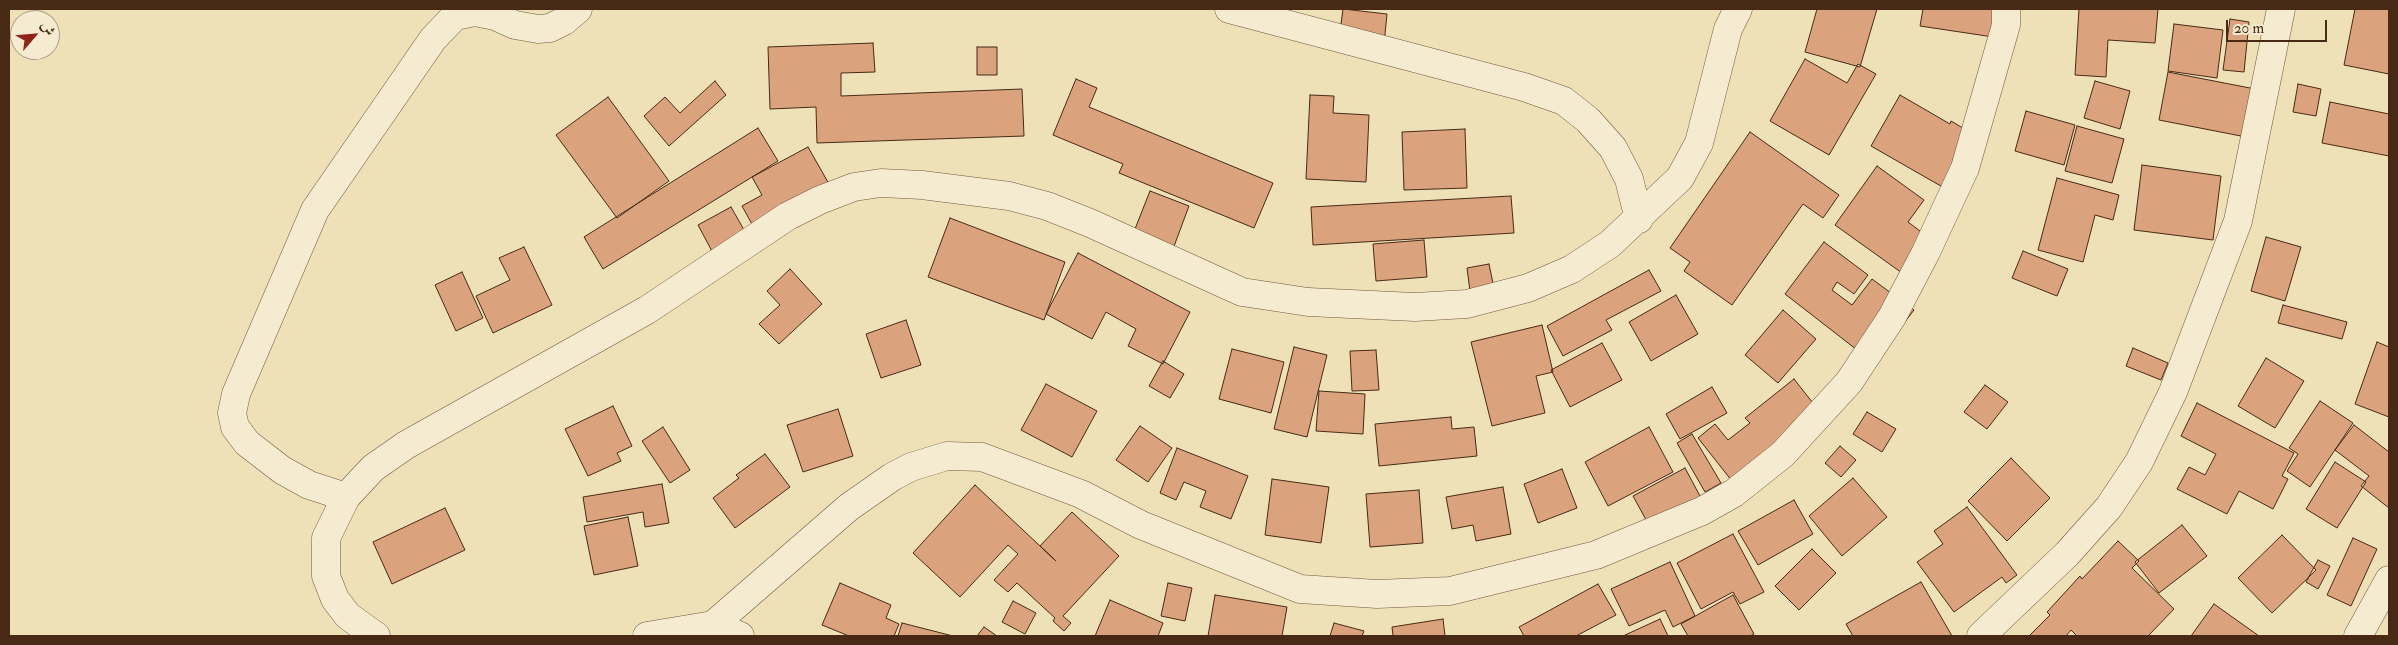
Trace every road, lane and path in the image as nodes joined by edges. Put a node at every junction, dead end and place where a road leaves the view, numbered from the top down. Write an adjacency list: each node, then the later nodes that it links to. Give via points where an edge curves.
1 (578, 9): 7 (street, via 564,22 538,29 475,12 456,16 433,39 315,210 236,394 233,420 247,443 282,470 309,485)
2 (1229, 9): 6 (street, via 1524,87 1564,101 1588,120 1613,148 1629,179)
3 (1738, 9): 6 (street, via 1728,29 1699,142 1680,178)
4 (2006, 9): 9 (street, via 2006,25 1965,168 1892,317 1849,382 1783,454 1734,493 1702,512 1596,555 1450,591 1377,594 1300,589 1141,525 1072,490 982,457 947,456 911,466 849,507)
5 (2281, 9): 13 (street, via 2238,221 2173,392 2139,462 2109,507 2067,554)
6 (1639, 219): 7 (street, via 1610,244 1572,269 1528,288 1467,304 1415,307 1308,302 1242,292 1090,223 1047,206 1009,196 922,184 881,183 854,187 788,216 647,310 406,445 373,468)
7 (346, 497): 10 (street, via 326,538 326,576 335,599 348,616)
8 (2389, 580): 14 (street)
9 (713, 625): 11 (street); 12 (street)
10 (376, 636)
11 (647, 636)
12 (740, 636)
13 (1982, 636)
14 (2358, 636)

